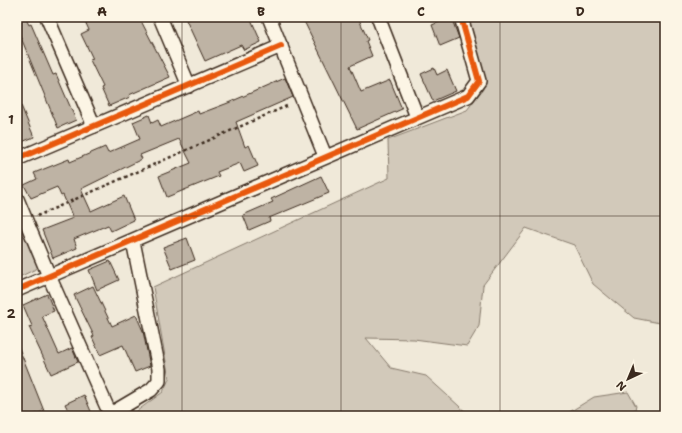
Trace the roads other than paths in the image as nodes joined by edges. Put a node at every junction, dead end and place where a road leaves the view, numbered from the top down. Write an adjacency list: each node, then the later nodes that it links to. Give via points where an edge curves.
1 (47, 17): 9 (street)
2 (160, 17): 7 (street)
3 (269, 17): 6 (street)
4 (378, 17): 8 (street)
5 (460, 17): 8 (street, via 479,81 468,96)
6 (281, 46): 7 (street); 10 (street)
7 (189, 86): 9 (street)
8 (417, 117): 10 (street)
9 (94, 126): 11 (street)
10 (325, 156): 13 (street)
11 (17, 159)
12 (17, 199): 14 (street)
13 (133, 241): 14 (street); 16 (street, via 159,369 159,381 151,390)
14 (49, 276): 15 (street); 16 (street)
15 (17, 290)
16 (109, 415)

